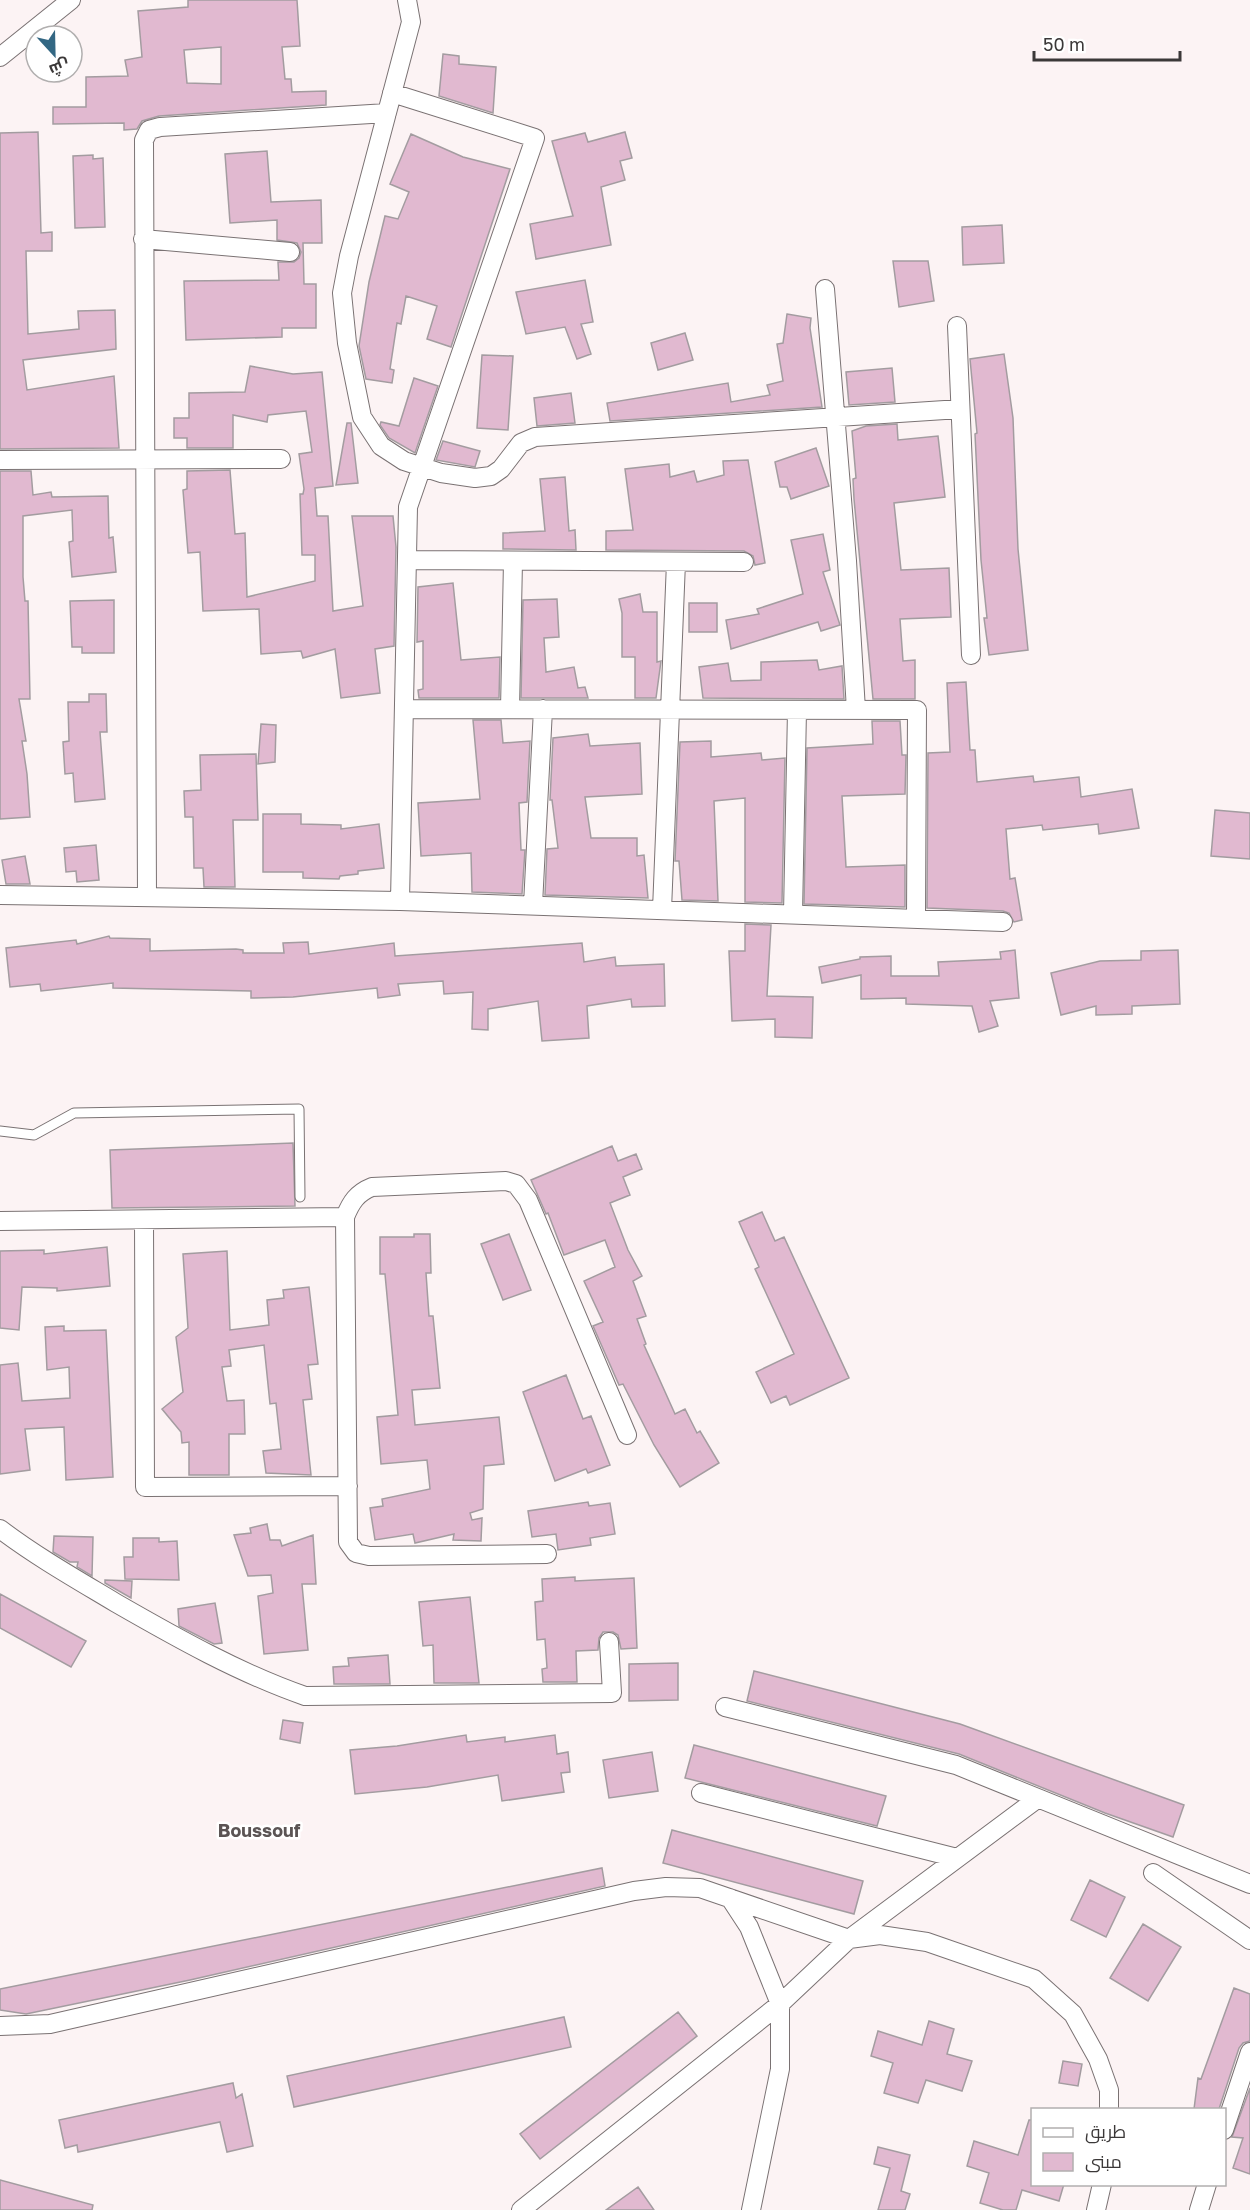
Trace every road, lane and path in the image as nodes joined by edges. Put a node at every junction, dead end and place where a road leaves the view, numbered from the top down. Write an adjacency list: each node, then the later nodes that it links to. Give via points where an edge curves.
1 (71, 0): 3 (street)
2 (407, 0): 4 (street, via 411,22)
3 (0, 57)
4 (392, 93): 5 (street); 15 (street, via 535,138)
5 (387, 113): 6 (street, via 149,130 144,140); 15 (street, via 349,256 343,303 362,417 381,446)
6 (143, 239): 7 (street); 14 (street)
7 (290, 252)
8 (825, 289): 11 (street)
9 (957, 326): 10 (street)
10 (960, 408): 11 (street); 20 (street)
11 (834, 417): 15 (street, via 535,437 521,443 491,476 475,478); 26 (street)
12 (281, 459): 14 (street)
13 (0, 460): 14 (street)
14 (143, 460): 28 (street)
15 (422, 467): 16 (street, via 408,507)
16 (408, 560): 17 (street); 21 (street)
17 (513, 561): 18 (street); 22 (street)
18 (676, 562): 19 (street); 24 (street)
19 (744, 562)
20 (971, 655)
21 (404, 709): 22 (street); 29 (street)
22 (510, 709): 23 (street)
23 (543, 709): 24 (street); 30 (street)
24 (668, 710): 25 (street); 31 (street)
25 (797, 710): 26 (street); 32 (street)
26 (856, 710): 33 (street, via 917,710)
27 (0, 895): 28 (street)
28 (147, 897): 29 (street)
29 (400, 901): 30 (street)
30 (533, 905): 31 (street)
31 (662, 910): 32 (street)
32 (793, 914): 33 (street)
33 (916, 919): 34 (street)
34 (1003, 922)
35 (0, 1131): 36 (lane, via 34,1135 74,1113 299,1109)
36 (300, 1197)
37 (345, 1217): 38 (street); 40 (street, via 359,1192 372,1187 506,1181 516,1184 528,1200); 41 (street)
38 (144, 1220): 39 (street); 41 (street, via 145,1486)
39 (0, 1221)
40 (627, 1435)
41 (348, 1486): 43 (street, via 348,1542 356,1553)
42 (0, 1529): 44 (street, via 32,1553 162,1629 269,1684 304,1696 612,1693)
43 (547, 1554)
44 (609, 1642)
45 (725, 1707): 47 (street, via 956,1765)
46 (701, 1793): 48 (street)
47 (1037, 1799): 48 (street); 50 (street)
48 (957, 1858): 52 (street)
49 (1153, 1873): 53 (street)
50 (1250, 1884)
51 (730, 1898): 52 (street); 54 (street, via 749,1927); 55 (street, via 700,1888 666,1887 634,1892 50,2024)
52 (849, 1939): 54 (street); 57 (street, via 880,1935 927,1942 1034,1979 1073,2014 1098,2059 1109,2090)
53 (1250, 1940)
54 (780, 2004): 61 (street); 62 (street, via 780,2069)
55 (0, 2026)
56 (1250, 2052): 58 (street)
57 (1109, 2108)
58 (1226, 2124)
59 (1102, 2186): 63 (street)
60 (1206, 2186): 64 (street)
61 (521, 2210)
62 (751, 2210)
63 (1096, 2210)
64 (1199, 2210)

